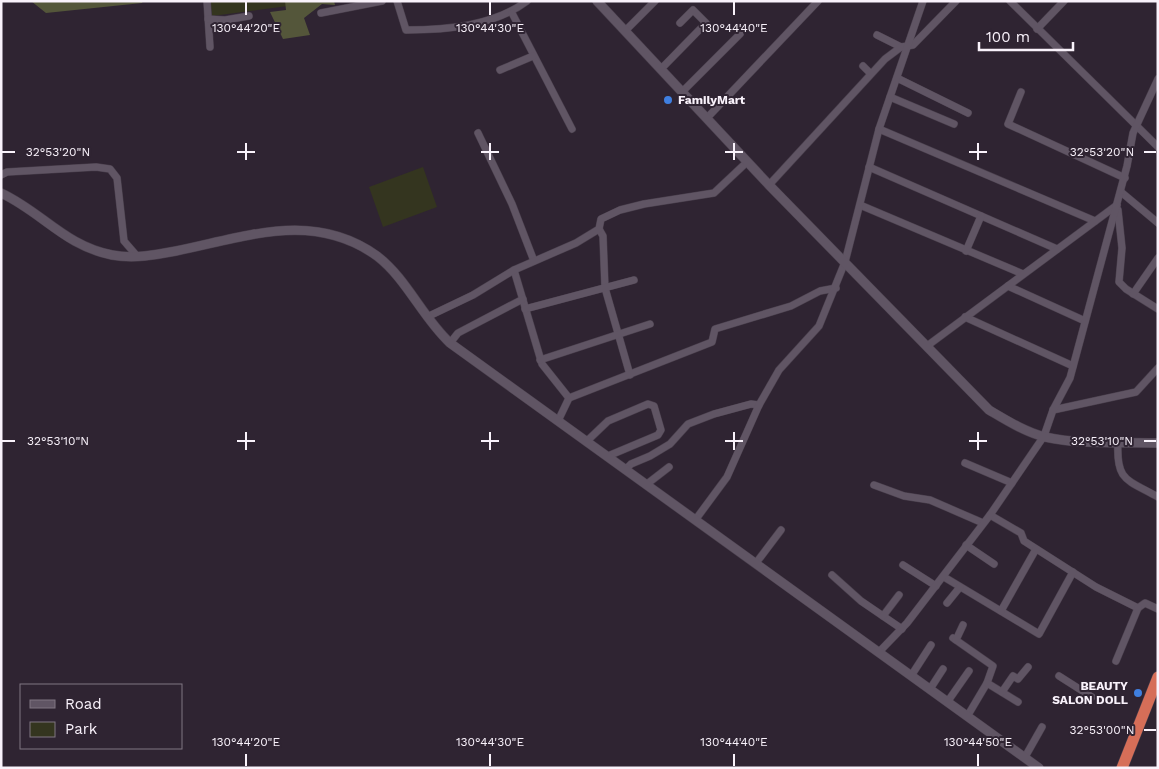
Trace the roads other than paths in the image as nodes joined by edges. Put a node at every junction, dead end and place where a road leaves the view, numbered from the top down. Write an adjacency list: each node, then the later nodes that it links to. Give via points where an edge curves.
1 (207, 1): 15 (street)
2 (382, 1): 13 (street)
3 (396, 1): 12 (street, via 406,30 444,30)
4 (527, 1): 12 (street)
5 (655, 1): 18 (street)
6 (818, 1): 34 (street)
7 (923, 1): 21 (street)
8 (956, 1): 21 (street, via 913,45)
9 (1010, 1): 17 (street)
10 (1064, 1): 17 (street)
11 (601, 3): 18 (street)
12 (512, 12): 23 (street)
13 (321, 13)
14 (249, 16): 15 (street)
15 (208, 19): 22 (street)
16 (680, 23): 25 (street, via 693,10 706,23)
17 (1037, 29): 36 (street)
18 (625, 31): 25 (street)
19 (740, 34): 30 (street)
20 (877, 35): 21 (street)
21 (905, 46): 27 (street); 28 (street)
22 (210, 47)
23 (533, 56): 26 (street); 37 (street)
24 (863, 66): 27 (street)
25 (661, 69): 30 (street)
26 (500, 70)
27 (870, 73): 45 (street)
28 (897, 78): 32 (street); 33 (street)
29 (1158, 79): 36 (street)
30 (682, 92): 34 (street)
31 (1021, 92): 44 (street, via 1008,124)
32 (890, 97): 35 (street); 38 (street)
33 (968, 113)
34 (707, 118): 41 (street)
35 (954, 124)
36 (1136, 125): 40 (street); 44 (street)
37 (572, 129)
38 (879, 129): 42 (street); 51 (street)
39 (478, 133): 58 (street, via 512,204)
40 (1158, 147)
41 (747, 162): 45 (street); 53 (street, via 714,193 620,210 601,219)
42 (869, 167): 48 (street); 50 (street)
43 (1, 175): 56 (street, via 7,172 110,169 117,178 124,241)
44 (1125, 178): 47 (street)
45 (769, 185): 59 (street)
46 (1, 192): 56 (street, via 79,244 106,254)
47 (1121, 192): 49 (street); 52 (street)
48 (860, 205): 55 (street); 59 (street)
49 (1117, 205): 51 (street); 66 (street, via 1122,248 1120,282); 72 (street)
50 (981, 216): 54 (street); 55 (street)
51 (1095, 221): 54 (street)
52 (1158, 222)
53 (599, 229): 58 (street); 64 (street, via 603,236)
54 (1057, 249): 61 (street)
55 (966, 251): 61 (street)
56 (137, 256): 70 (street, via 274,230 319,231 346,240 376,256 391,268)
57 (1158, 258): 66 (street)
58 (534, 261): 60 (street)
59 (845, 262): 65 (street); 76 (street)
60 (514, 270): 67 (street); 70 (street, via 473,295)
61 (1023, 274): 63 (street)
62 (634, 280): 64 (street)
63 (1008, 286): 71 (street); 72 (street)
64 (605, 288): 68 (street); 74 (street)
65 (836, 288): 80 (street, via 820,291 791,306 715,329 712,342); 82 (street, via 820,326 779,370)
66 (1134, 294): 69 (street)
67 (523, 299): 68 (street); 75 (street, via 458,333)
68 (525, 309): 77 (street)
69 (1158, 309)
70 (427, 317): 75 (street)
71 (965, 317): 76 (street); 78 (street)
72 (1084, 321): 78 (street)
73 (650, 324): 74 (street)
74 (618, 334): 77 (street); 80 (street)
75 (450, 343): 84 (street)
76 (927, 346): 85 (street, via 989,410 1015,426)
77 (540, 360): 81 (street)
78 (1073, 366): 83 (street)
79 (1158, 368): 83 (street, via 1136,392)
80 (630, 375): 81 (street)
81 (568, 398): 84 (street)
82 (759, 405): 92 (street, via 751,404 688,424 670,444); 98 (street, via 727,477)
83 (1053, 410): 85 (street)
84 (558, 421): 86 (street)
85 (1044, 436): 87 (street); 93 (street)
86 (587, 441): 89 (street); 89 (street, via 608,421 648,404 654,406 661,430 658,434)
87 (1118, 442): 88 (street); 96 (street, via 1119,471 1126,479)
88 (1158, 443)
89 (608, 456): 92 (street)
90 (965, 463): 93 (street)
91 (669, 467): 94 (street)
92 (626, 469): 94 (street)
93 (1012, 483): 97 (street)
94 (647, 484): 98 (street)
95 (874, 485): 99 (street, via 904,496 930,500)
96 (1158, 496)
97 (990, 515): 99 (street); 102 (street, via 1021,533 1024,541)
98 (696, 519): 103 (street)
99 (984, 523): 101 (street)
100 (781, 530): 103 (street)
101 (966, 545): 104 (street); 108 (street)
102 (1036, 549): 106 (street); 115 (street)
103 (756, 563): 120 (street)
104 (994, 564)
105 (904, 565): 109 (street)
106 (1073, 572): 113 (street); 115 (street, via 1039,634)
107 (832, 574): 116 (street)
108 (944, 577): 109 (street); 110 (street)
109 (936, 586): 118 (street)
110 (960, 587): 112 (street); 115 (street)
111 (899, 595): 116 (street)
112 (947, 603)
113 (1138, 608): 114 (street, via 1145,603); 121 (street)
114 (1158, 609)
115 (1001, 611)
116 (883, 616): 118 (street)
117 (963, 625): 128 (street, via 955,639 993,666)
118 (902, 629): 120 (street)
119 (931, 645): 125 (street)
120 (879, 652): 125 (street)
121 (1116, 660)
122 (1028, 667): 130 (street, via 1018,679 1013,676)
123 (943, 669): 129 (street)
124 (969, 671): 132 (street)
125 (911, 676): 129 (street)
126 (1059, 676): 131 (street)
127 (1158, 677): 138 (highway)
128 (987, 683): 130 (street); 134 (street)
129 (930, 689): 132 (street)
130 (1002, 692): 133 (street)
131 (1092, 697)
132 (948, 701): 134 (street)
133 (1018, 702)
134 (968, 715): 136 (street)
135 (1042, 727): 136 (street)
136 (1024, 757): 137 (street)
137 (1039, 768)
138 (1122, 768)

